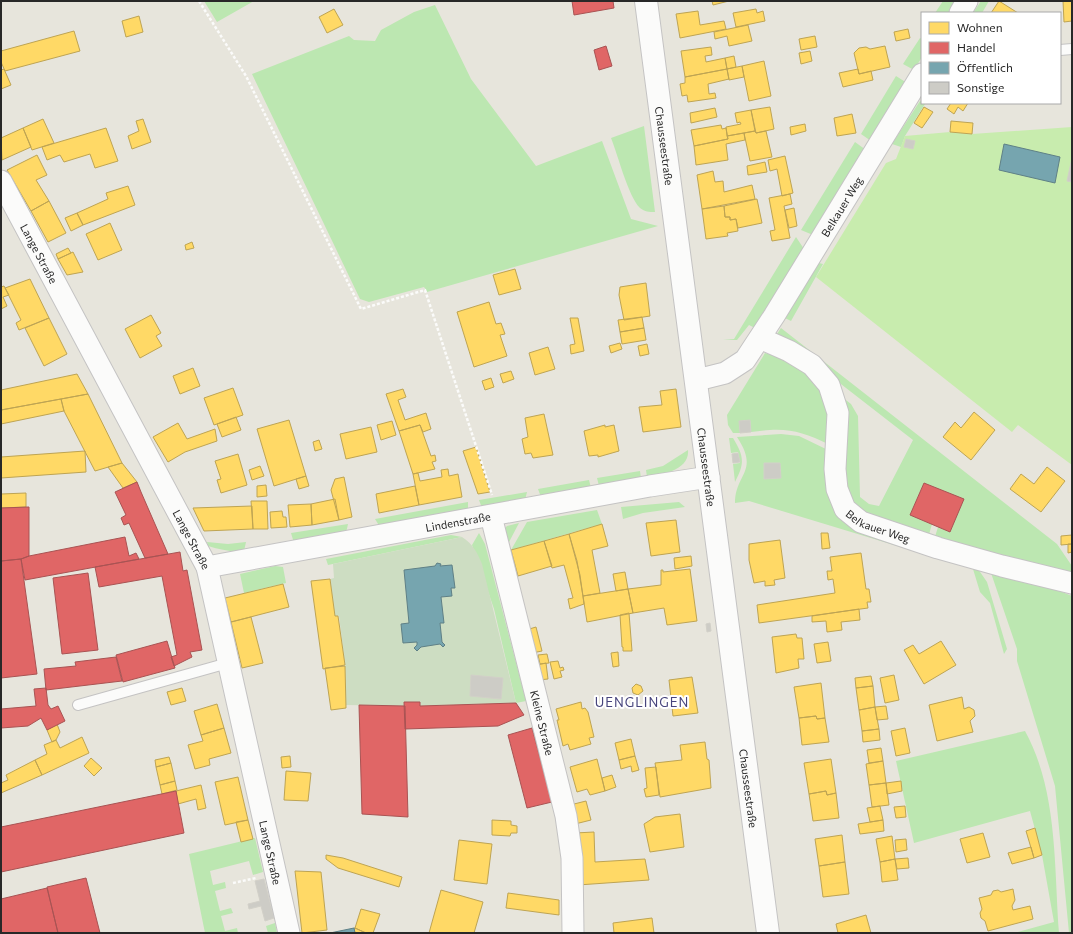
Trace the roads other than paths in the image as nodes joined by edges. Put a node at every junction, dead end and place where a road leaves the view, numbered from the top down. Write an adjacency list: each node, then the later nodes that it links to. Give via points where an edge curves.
1 (646, 1): 9 (main road, Chausseestraße)
2 (967, 1): 3 (street)
3 (961, 12)
4 (1072, 48): 5 (lane)
5 (1061, 50)
6 (921, 76): 8 (street, Belkauer Weg)
7 (1, 181): 12 (street, Lange Straße)
8 (760, 338): 9 (street, Belkauer Weg, via 745,360 724,373); 13 (street, Belkauer Weg, via 812,365 829,385 838,413 835,469 837,489 845,509 861,522 945,550)
9 (697, 380): 10 (main road, Chausseestraße)
10 (710, 477): 11 (street, Lindenstraße); 18 (main road, Chausseestraße)
11 (495, 515): 12 (street, Lindenstraße); 17 (street, Kleine Straße, via 566,816 572,858)
12 (207, 567): 14 (street, Lange Straße)
13 (1072, 583)
14 (228, 663): 15 (lane); 16 (street, Lange Straße)
15 (78, 706)
16 (289, 933)
17 (573, 933)
18 (768, 933)

